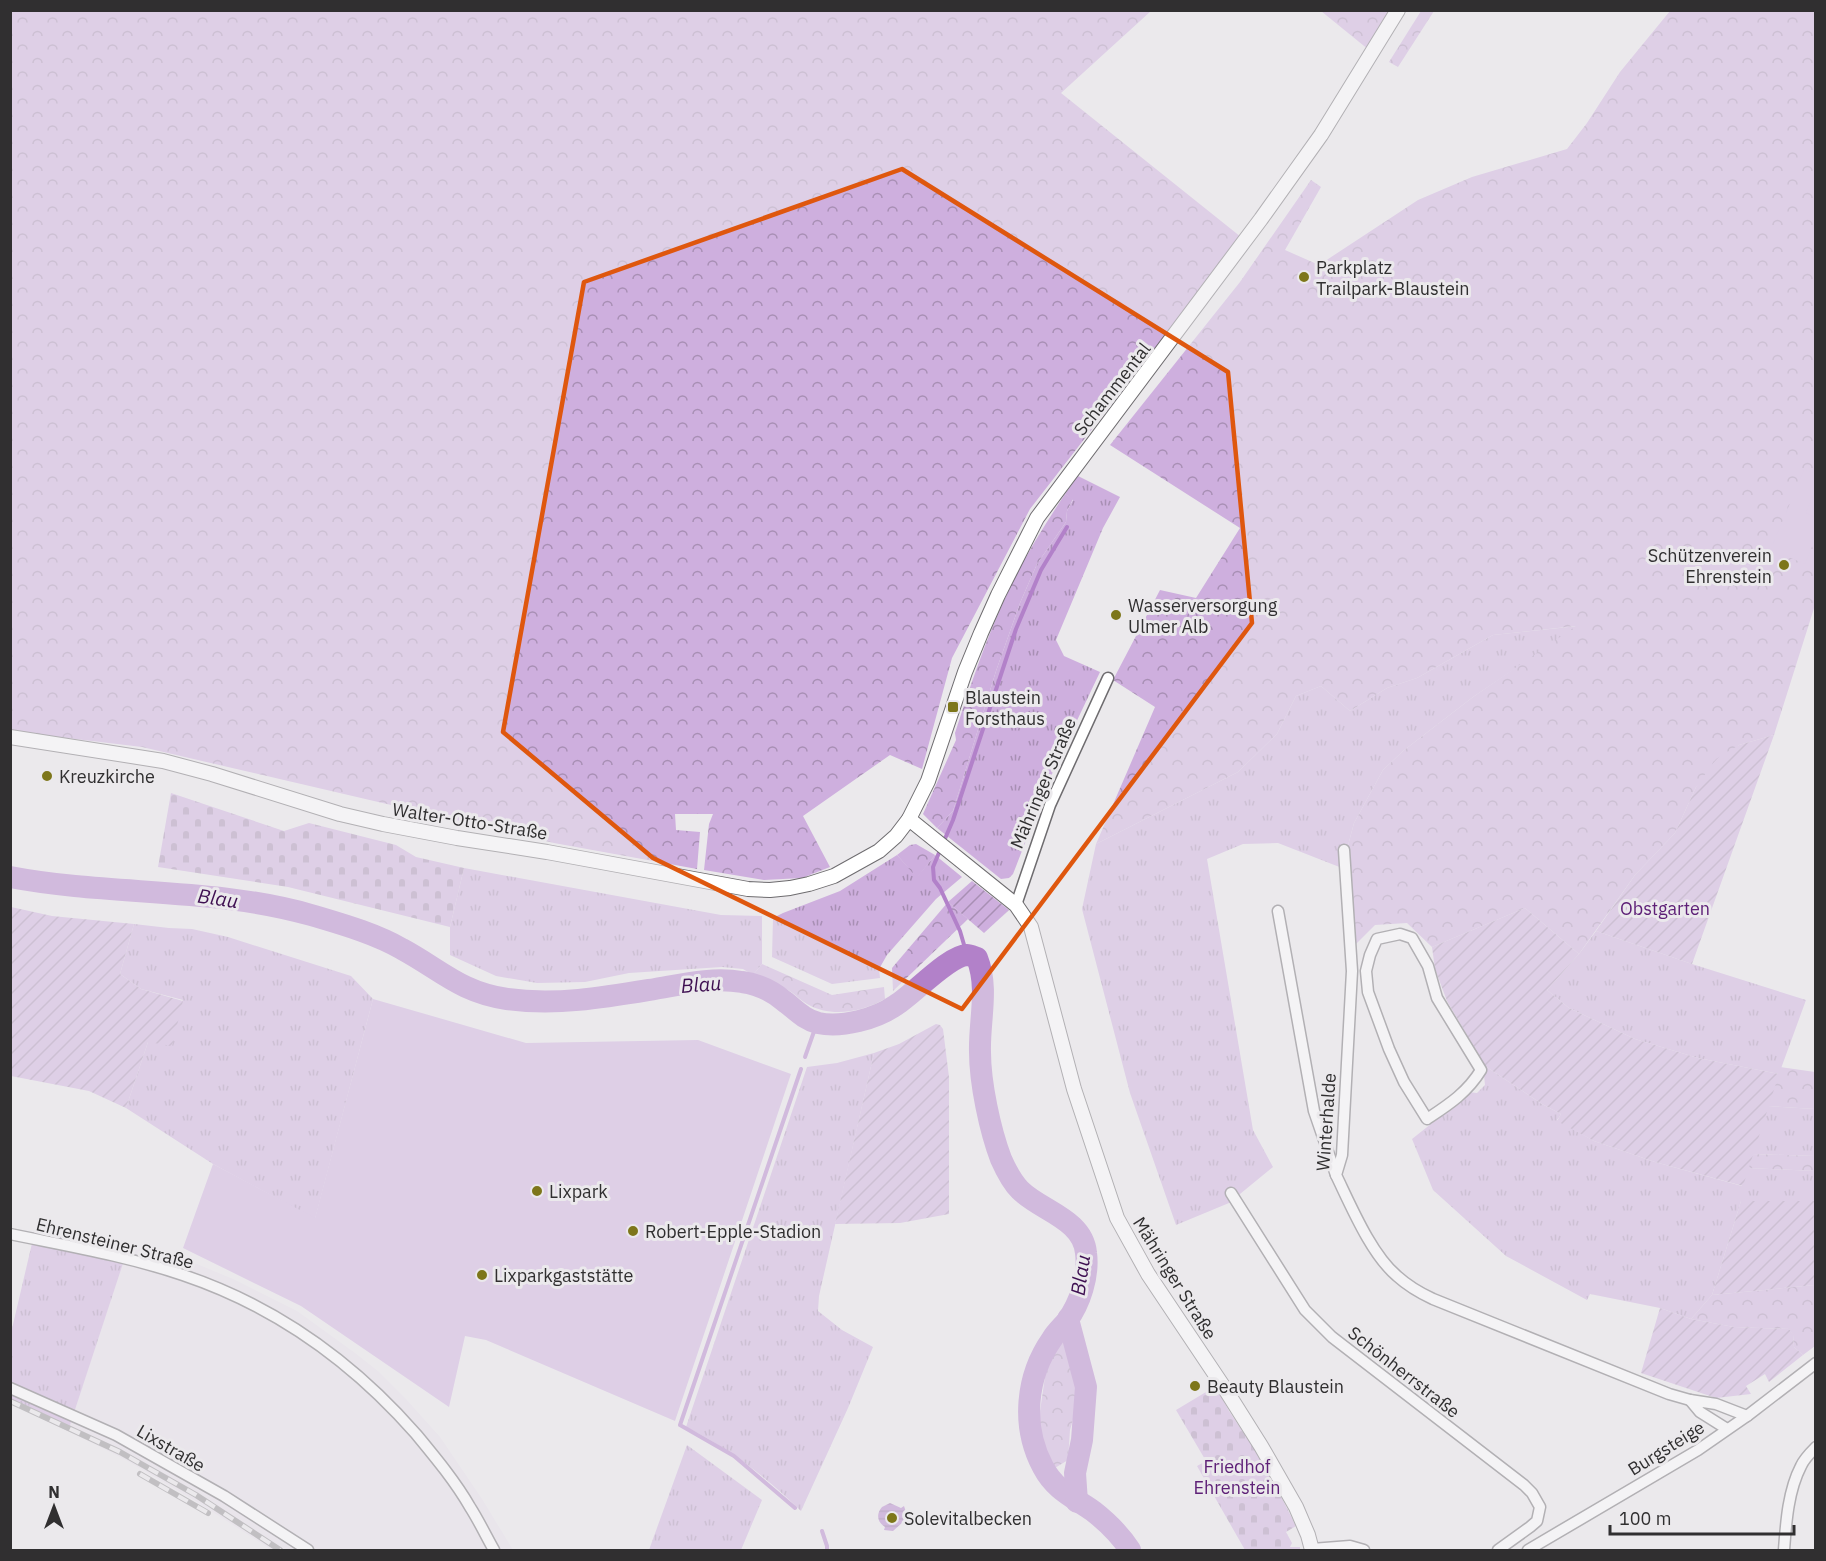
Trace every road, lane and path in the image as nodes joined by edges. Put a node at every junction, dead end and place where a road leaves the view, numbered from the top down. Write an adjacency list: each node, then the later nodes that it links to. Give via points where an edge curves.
1 (1398, 10): 4 (street, Schammental, via 1321,135 1262,219 1037,518 981,633 928,781)
2 (1108, 678): 6 (street, Mähringer Straße, via 1050,805)
3 (10, 737): 4 (street, Walter-Otto-Straße, via 163,761 383,824 748,889 790,888 834,876 879,851)
4 (909, 819): 6 (street, Mähringer Straße)
5 (1344, 850): 8 (street, Winterhalde)
6 (1016, 905): 19 (street, Mähringer Straße, via 1031,927 1074,1089 1117,1218 1148,1274 1261,1446 1296,1507)
7 (1278, 911): 10 (street, via 1314,1111)
8 (1352, 971): 9 (street); 10 (street, Winterhalde, via 1342,1155)
9 (1366, 971): 9 (street, via 1368,992 1389,1049 1426,1119 1459,1097 1481,1070 1437,998 1428,966 1413,938 1400,934 1377,939)
10 (1336, 1175): 15 (street, Winterhalde, via 1383,1260 1415,1290)
11 (1231, 1193): 23 (street, Schönherrstraße, via 1305,1310 1332,1336 1532,1493 1540,1507 1537,1521)
12 (10, 1234): 21 (street, Ehrensteiner Straße, via 182,1275 251,1303 322,1346 394,1409 435,1456 469,1505)
13 (1814, 1366): 16 (street, Burgsteige)
14 (10, 1388): 20 (street, Lixstraße, via 116,1435 224,1496)
15 (1690, 1400): 16 (street, Winterhalde, via 1716,1404); 17 (street, Winterhalde, via 1700,1412)
16 (1747, 1416): 17 (street, Burgsteige)
17 (1727, 1429): 24 (street, Burgsteige)
18 (1815, 1447): 25 (street, via 1801,1466 1791,1498)
19 (1312, 1550): 22 (street, via 1350,1546)
20 (308, 1551)
21 (494, 1551)
22 (1364, 1551)
23 (1498, 1551)
24 (1528, 1551)
25 (1784, 1551)

